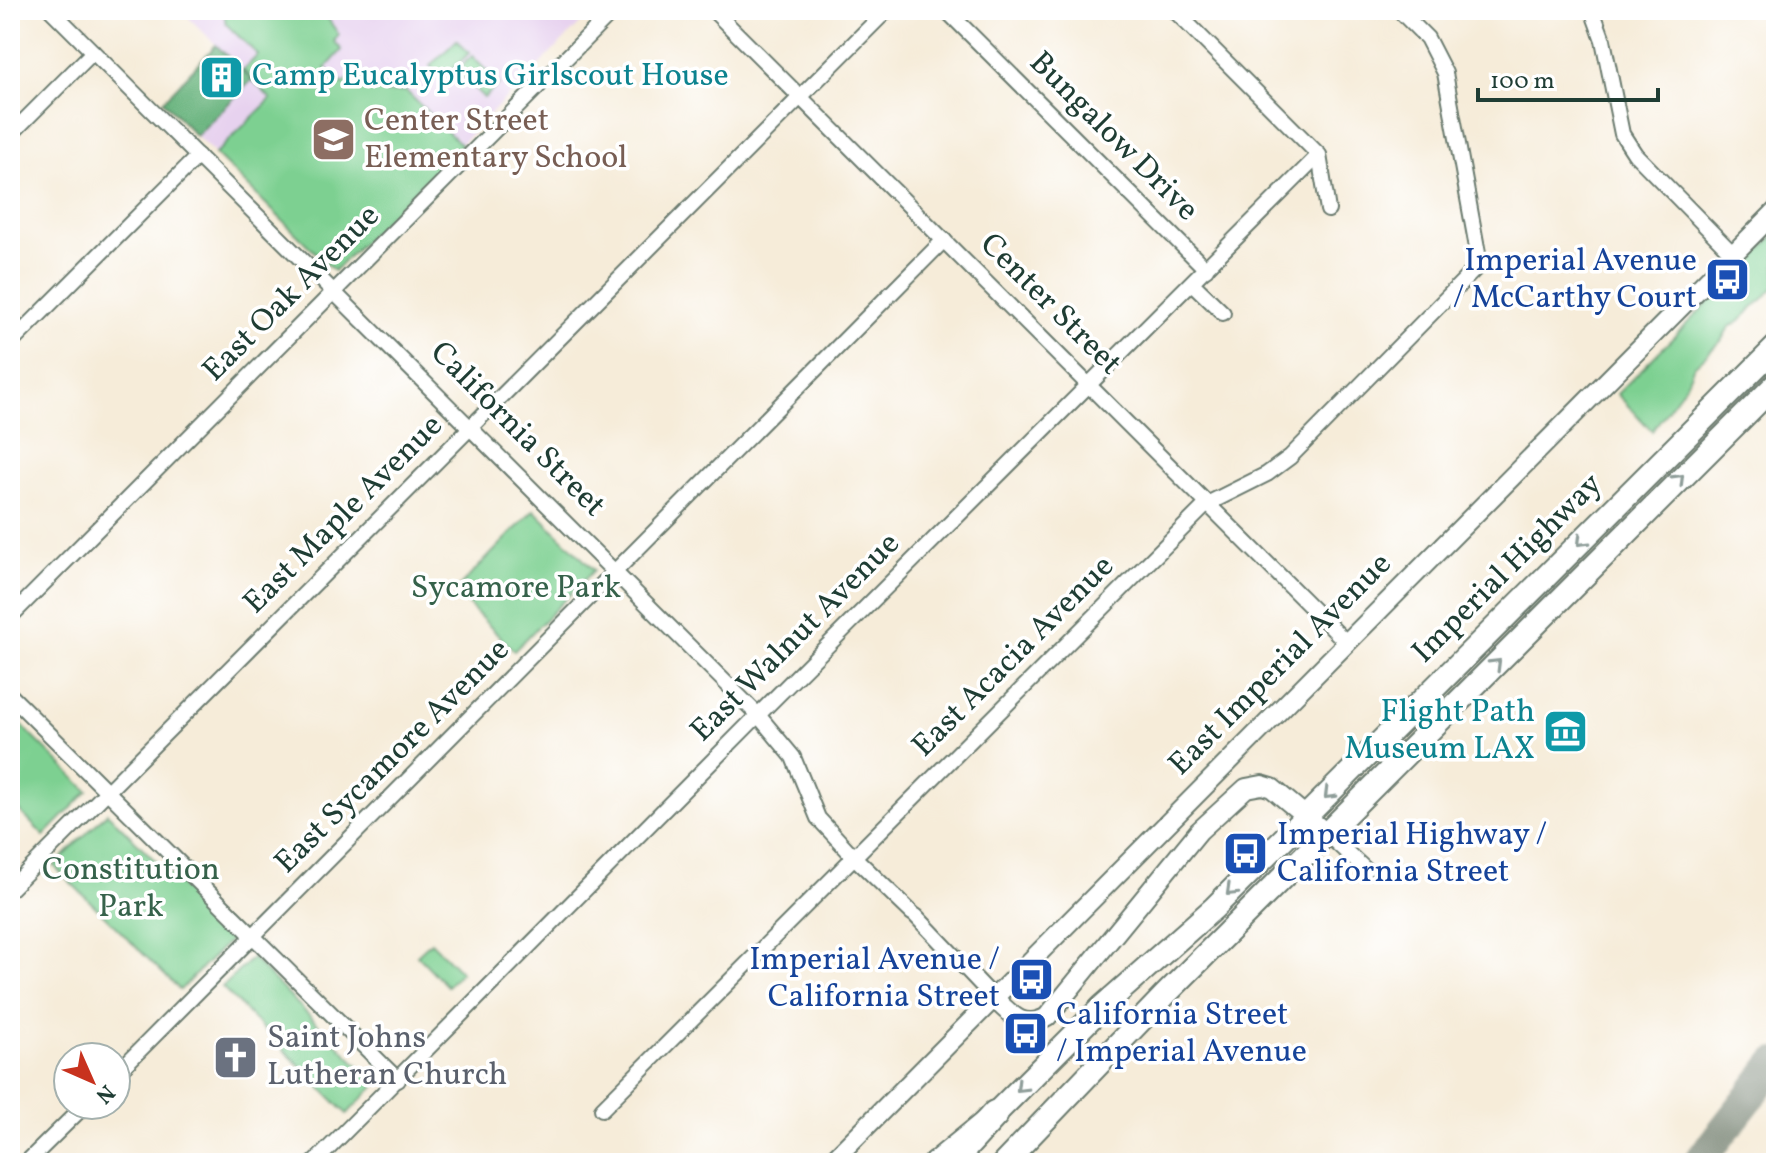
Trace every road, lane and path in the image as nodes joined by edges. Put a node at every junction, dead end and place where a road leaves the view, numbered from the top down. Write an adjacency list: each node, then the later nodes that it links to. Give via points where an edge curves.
1 (51, 10): 9 (street, California Street)
2 (614, 10): 20 (street, East Oak Avenue)
3 (713, 10): 10 (street, Center Street)
4 (887, 10): 10 (street, East Maple Avenue)
5 (946, 10): 18 (street, Bungalow Drive)
6 (1174, 10): 12 (street)
7 (1399, 10): 27 (street, East Acacia Avenue, via 1427,38 1445,73 1480,264 1290,457)
8 (1592, 10): 17 (street, via 1622,134 1635,154)
9 (93, 52): 11 (street); 13 (street, California Street)
10 (801, 96): 16 (street, Center Street); 26 (street, East Maple Avenue)
11 (10, 135)
12 (1319, 155): 14 (street); 18 (street, East Walnut Avenue)
13 (198, 156): 20 (street, California Street); 22 (street)
14 (1328, 210)
15 (1776, 211): 17 (street, East Imperial Avenue)
16 (944, 240): 25 (street, Center Street); 28 (street, East Sycamore Avenue)
17 (1733, 254): 30 (street, East Imperial Avenue)
18 (1206, 269): 19 (street, East Walnut Avenue)
19 (1193, 284): 21 (street); 25 (street, East Walnut Avenue)
20 (334, 291): 26 (street, California Street); 29 (street, East Oak Avenue)
21 (1223, 313)
22 (10, 344)
23 (1776, 347): 34 (main road, Imperial Highway, one-way to 34)
24 (1776, 384): 35 (main road, Imperial Highway, one-way to 24)
25 (1091, 385): 27 (street, Center Street); 32 (street, East Walnut Avenue)
26 (471, 427): 28 (street, California Street); 33 (street, East Maple Avenue)
27 (1207, 504): 30 (street, Center Street); 36 (street, East Acacia Avenue)
28 (616, 572): 32 (street, California Street); 39 (street, East Sycamore Avenue)
29 (10, 617)
30 (1346, 642): 40 (street, East Imperial Avenue)
31 (10, 695): 33 (street)
32 (758, 715): 36 (street, California Street, via 793,757 818,818); 42 (street, East Walnut Avenue)
33 (108, 791): 38 (street, East Maple Avenue); 39 (street)
34 (1307, 816): 35 (street, California Street); 40 (street, California Street, via 1272,788 1246,788 1199,831 1047,1017 1031,1024 1020,1021); 44 (main road, Imperial Highway, one-way to 44)
35 (1327, 834): 37 (street, California Street); 51 (main road, Imperial Highway)
36 (854, 857): 40 (street, California Street); 43 (street, East Acacia Avenue)
37 (1366, 870)
38 (10, 889)
39 (253, 937): 41 (street, East Sycamore Avenue); 42 (street)
40 (994, 998): 48 (street, East Imperial Avenue)
41 (132, 1058)
42 (398, 1080): 47 (street, East Walnut Avenue)
43 (602, 1109)
44 (995, 1114): 49 (main road, Imperial Highway); 50 (highway)
45 (69, 1121): 46 (street)
46 (26, 1163)
47 (314, 1163)
48 (830, 1163)
49 (935, 1163)
50 (950, 1163)
51 (1004, 1163)

